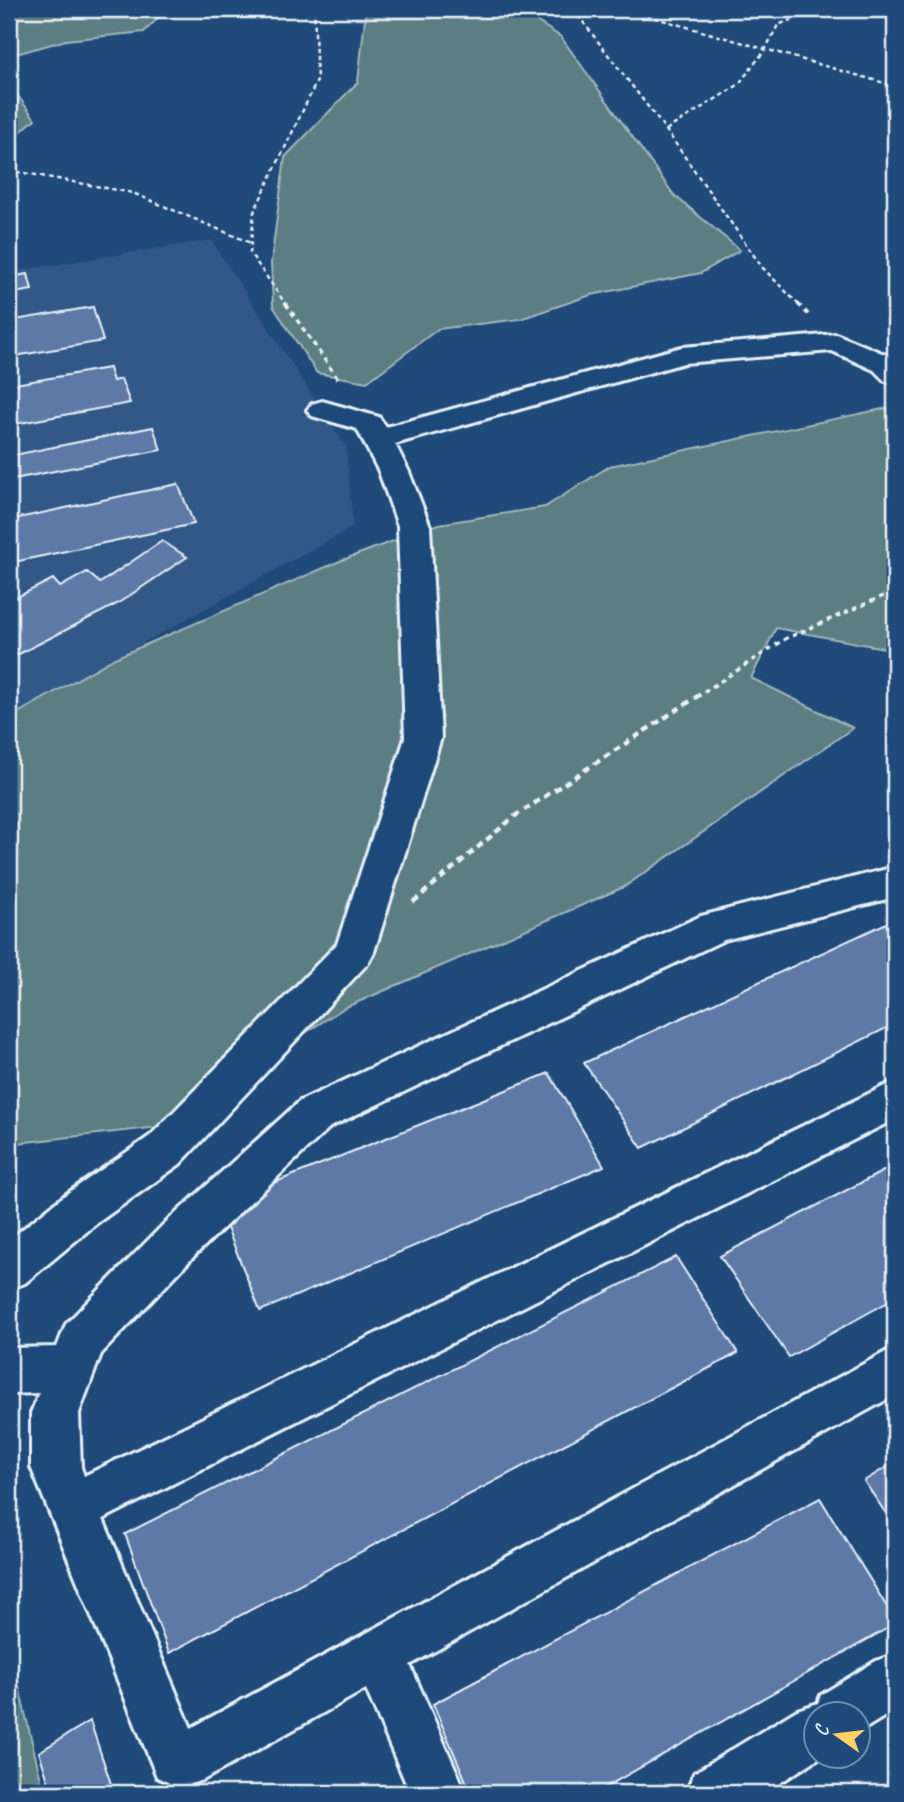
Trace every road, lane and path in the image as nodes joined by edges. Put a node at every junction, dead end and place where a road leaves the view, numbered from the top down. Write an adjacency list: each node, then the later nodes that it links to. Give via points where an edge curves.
1 (314, 9): 9 (path, via 317,81 254,212)
2 (573, 9): 7 (path)
3 (624, 9): 5 (path)
4 (818, 9): 5 (path, via 778,25)
5 (765, 50): 6 (path); 7 (path, via 738,85)
6 (895, 86)
7 (666, 130): 10 (path, via 762,267)
8 (9, 170): 9 (path, via 133,193)
9 (251, 243): 13 (path, via 250,253)
10 (836, 342): 11 (street, via 884,364); 13 (street, via 682,355)
11 (895, 375)
12 (322, 410): 13 (street)
13 (373, 431): 16 (street, via 414,526 423,738)
14 (895, 591): 16 (path, via 785,639 515,816)
15 (895, 882): 19 (street, via 715,927 315,1114 179,1240 83,1340)
16 (354, 952): 18 (street, via 165,1150 81,1209)
17 (895, 1099): 22 (street)
18 (9, 1268)
19 (72, 1370): 21 (street); 22 (street, via 55,1413 55,1426 56,1467)
20 (895, 1370): 23 (street)
21 (9, 1371)
22 (72, 1508): 23 (street, via 180,1761)
23 (378, 1654): 27 (street)
24 (895, 1680): 25 (street)
25 (863, 1700)
26 (802, 1738): 28 (street)
27 (438, 1793)
28 (715, 1793)

